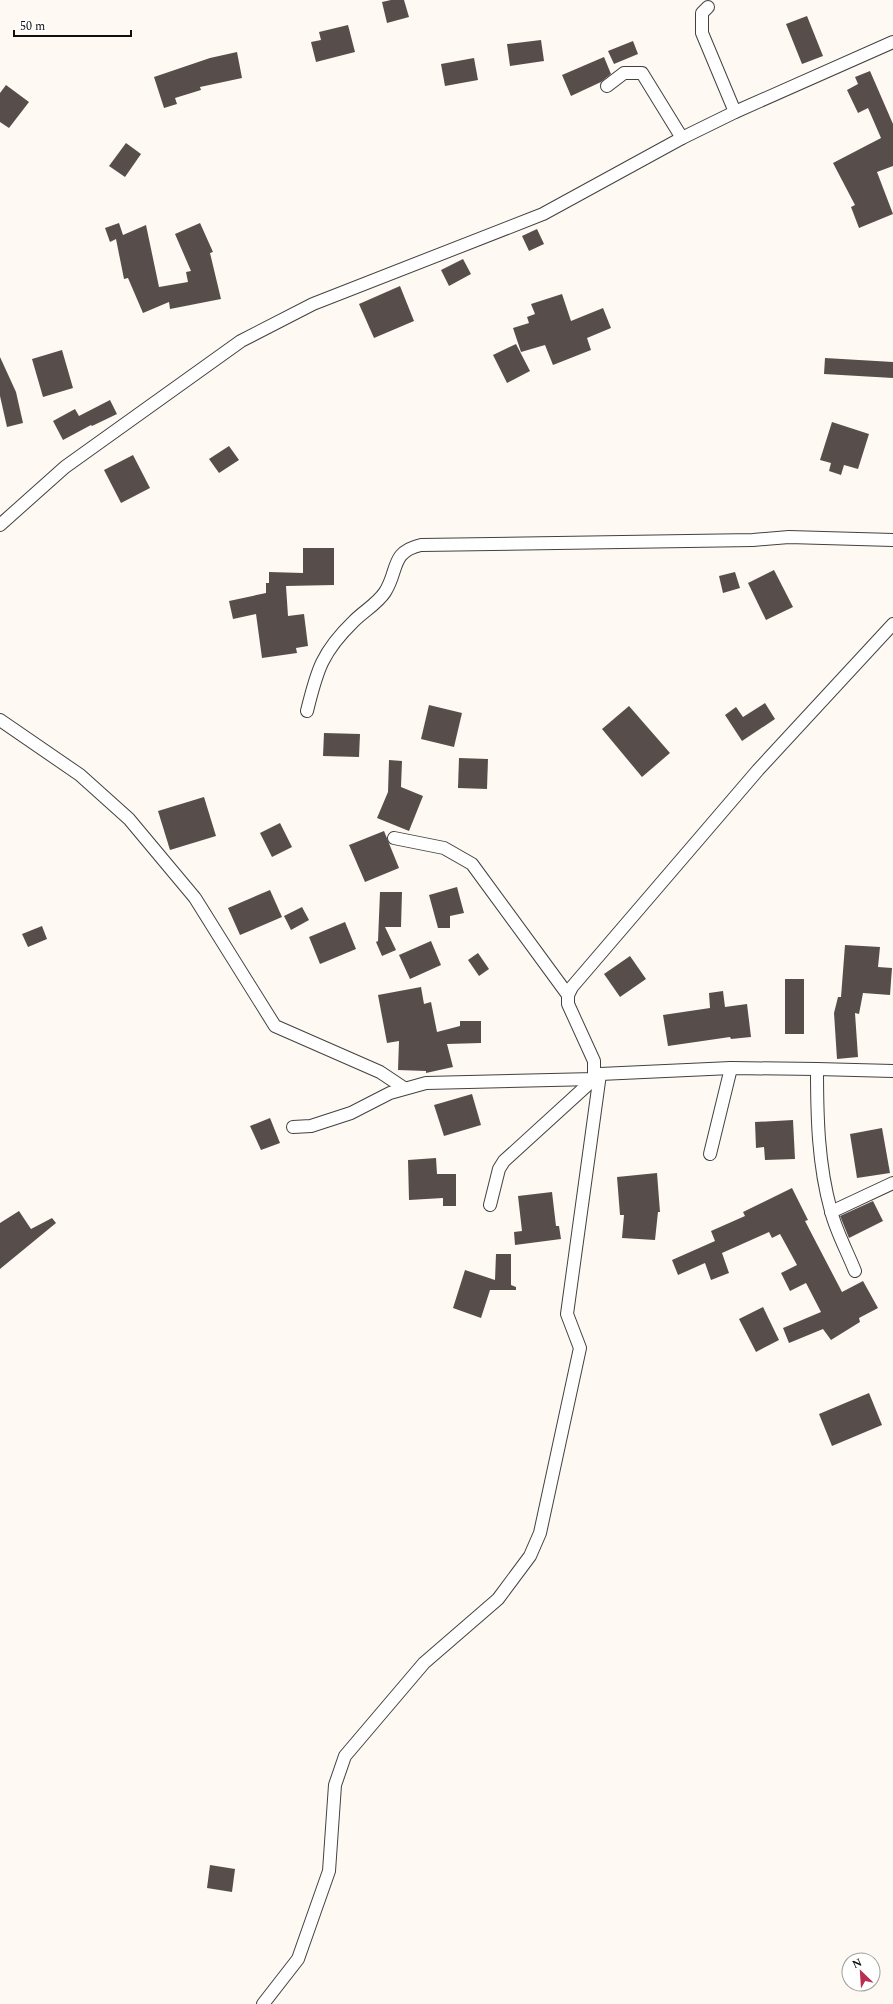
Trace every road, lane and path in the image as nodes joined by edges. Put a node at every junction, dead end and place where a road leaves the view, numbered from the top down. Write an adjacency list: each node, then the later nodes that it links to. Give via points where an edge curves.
1 (708, 7): 4 (street, via 702,13 702,33)
2 (893, 42): 4 (street)
3 (607, 86): 5 (street, via 624,73 642,73)
4 (735, 112): 5 (street)
5 (682, 138): 6 (street, via 543,214 313,304 241,341 65,467)
6 (0, 525)
7 (893, 540): 9 (street, via 789,537 753,540 422,545 409,548 400,555 386,591 379,600 354,620 332,644 317,671)
8 (893, 624): 12 (street, via 758,770 572,987)
9 (307, 711)
10 (0, 720): 17 (street, via 80,775 129,820 195,898 275,1026 380,1072)
11 (394, 838): 12 (street, via 444,848 472,864)
12 (568, 995): 16 (street, via 568,1004 594,1061)
13 (731, 1068): 14 (street); 16 (street); 19 (street)
14 (817, 1069): 15 (street); 22 (street, via 818,1142)
15 (893, 1071)
16 (597, 1077): 17 (street, via 426,1084); 21 (street, via 504,1160 499,1169); 24 (street, via 567,1314 580,1348 540,1533 530,1556 498,1599 424,1663 344,1756 335,1785 329,1871 298,1959)
17 (404, 1088): 18 (street, via 351,1113 311,1126)
18 (293, 1127)
19 (710, 1154)
20 (893, 1183): 22 (street)
21 (490, 1204)
22 (831, 1212): 23 (street)
23 (855, 1271)
24 (263, 2004)

